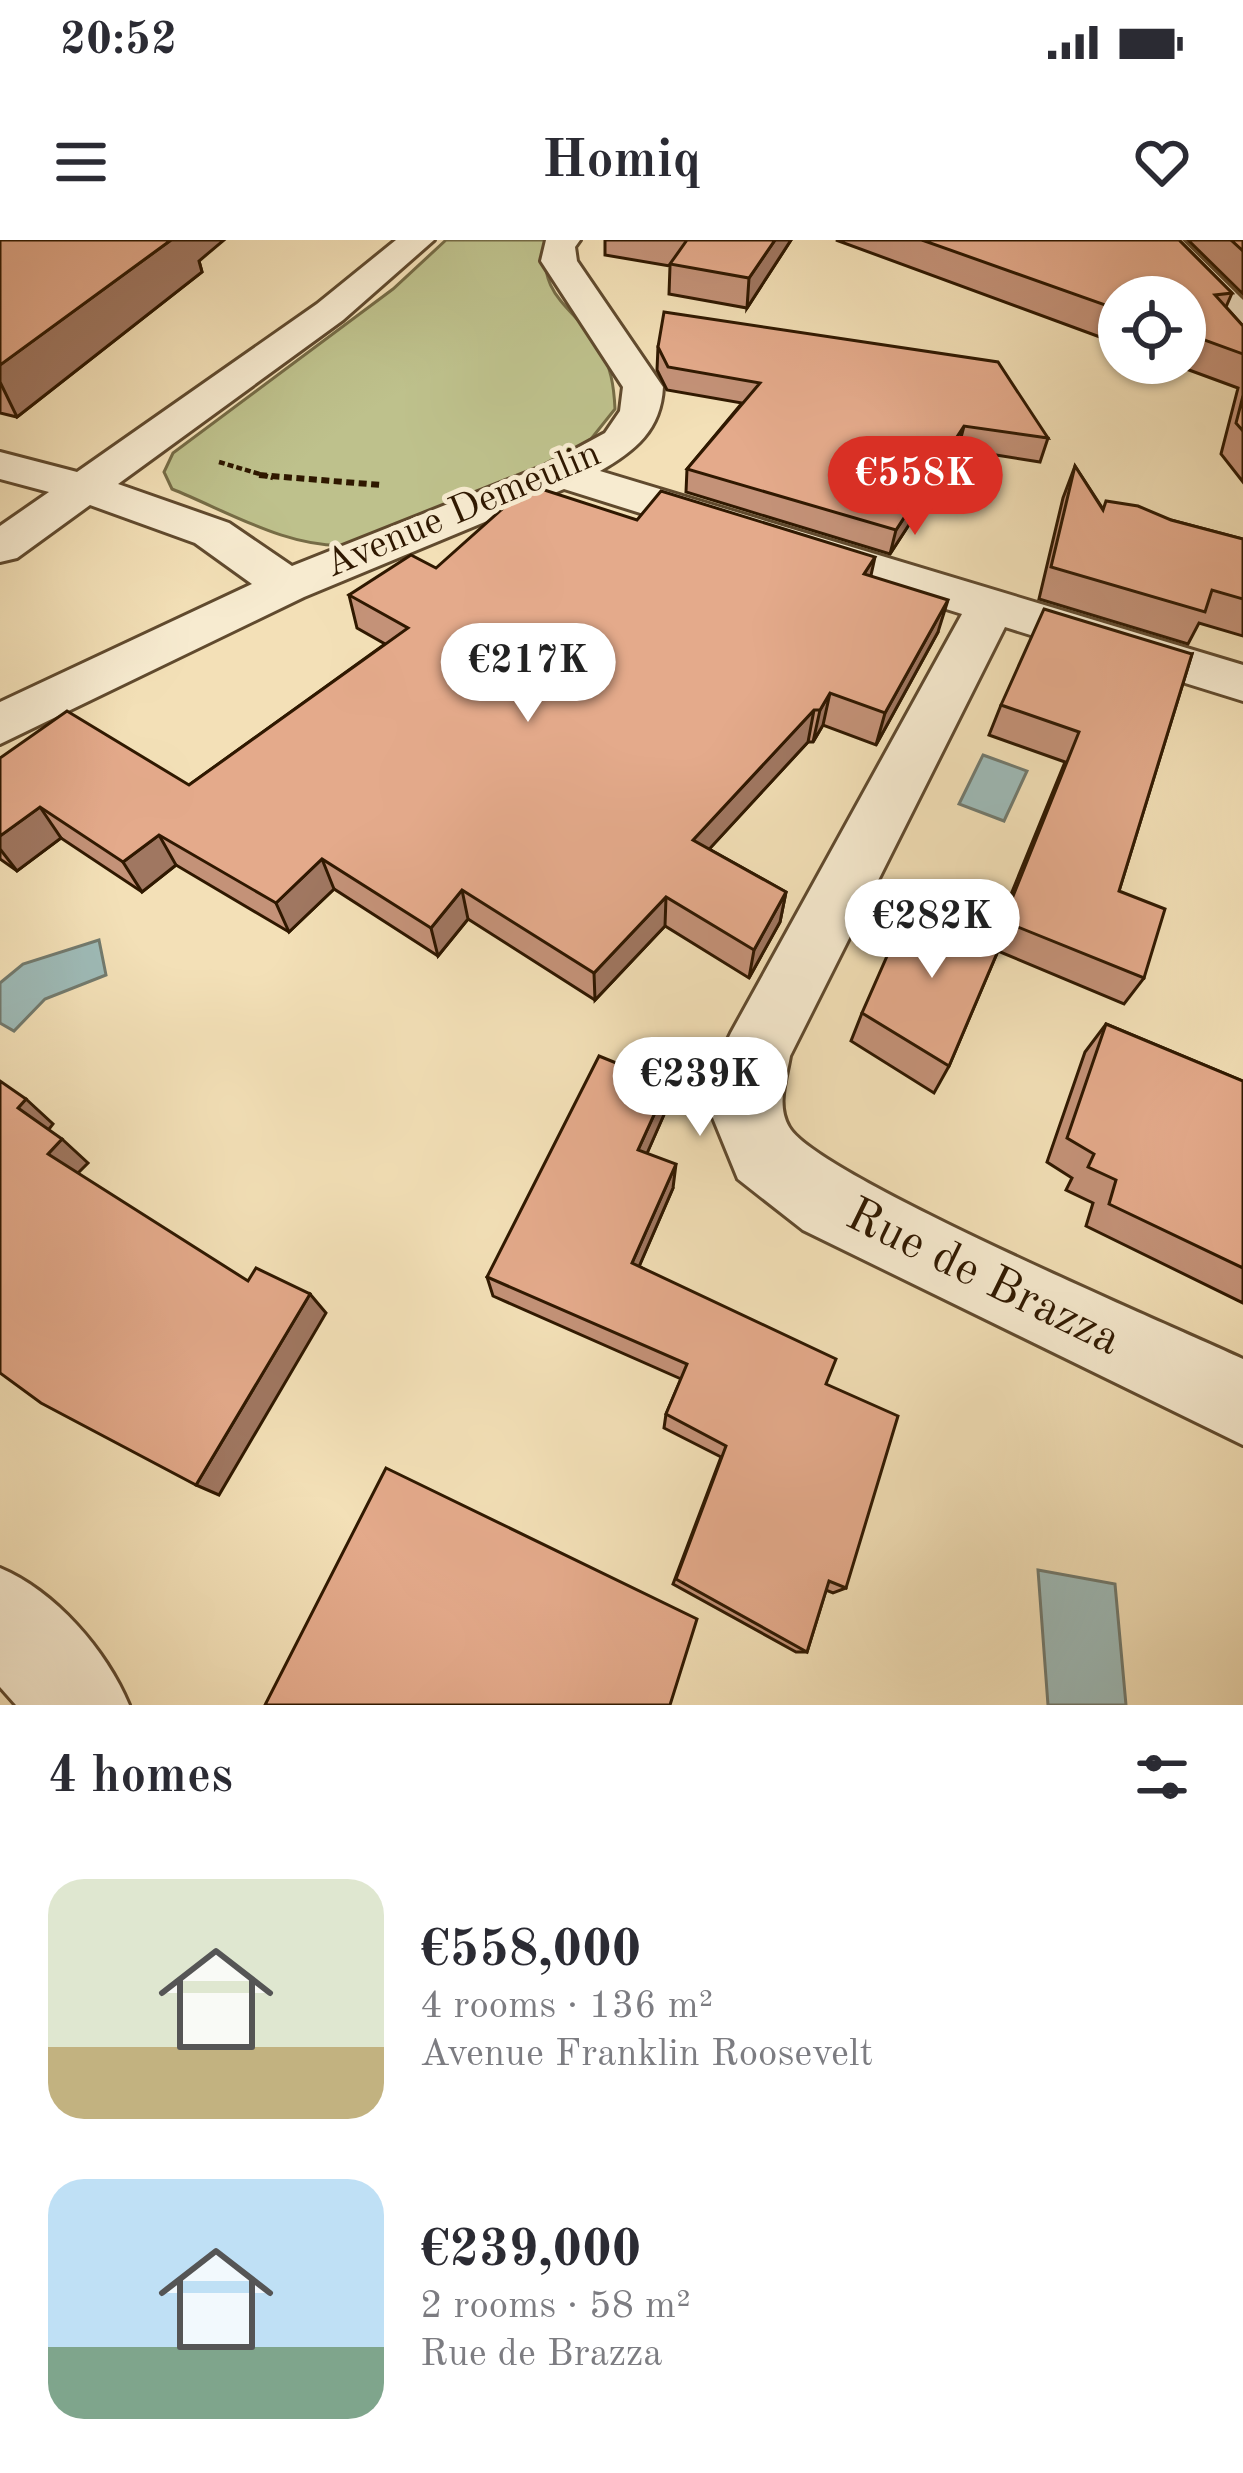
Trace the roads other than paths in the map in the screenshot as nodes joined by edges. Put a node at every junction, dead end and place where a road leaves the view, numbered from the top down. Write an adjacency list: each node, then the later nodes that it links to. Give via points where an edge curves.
1 (417, 240): 7 (street, via 331,312)
2 (563, 240): 6 (street, Avenue Demeulin, via 559,261 644,387 641,411 620,442)
3 (1163, 240): 4 (street)
4 (1243, 320)
5 (0, 465): 7 (street, Avenue Demeulin)
6 (562, 474): 9 (street, Avenue Demeulin); 10 (street)
7 (86, 488): 8 (street); 9 (street, Avenue Demeulin, via 212,533)
8 (0, 548)
9 (287, 586): 12 (street, Avenue Demeulin)
10 (991, 606): 11 (street); 13 (street, Rue de Brazza, via 756,1054 745,1108 764,1155 830,1204)
11 (1243, 683)
12 (0, 725)
13 (1243, 1403)
14 (0, 1615): 15 (street)
15 (80, 1705)

